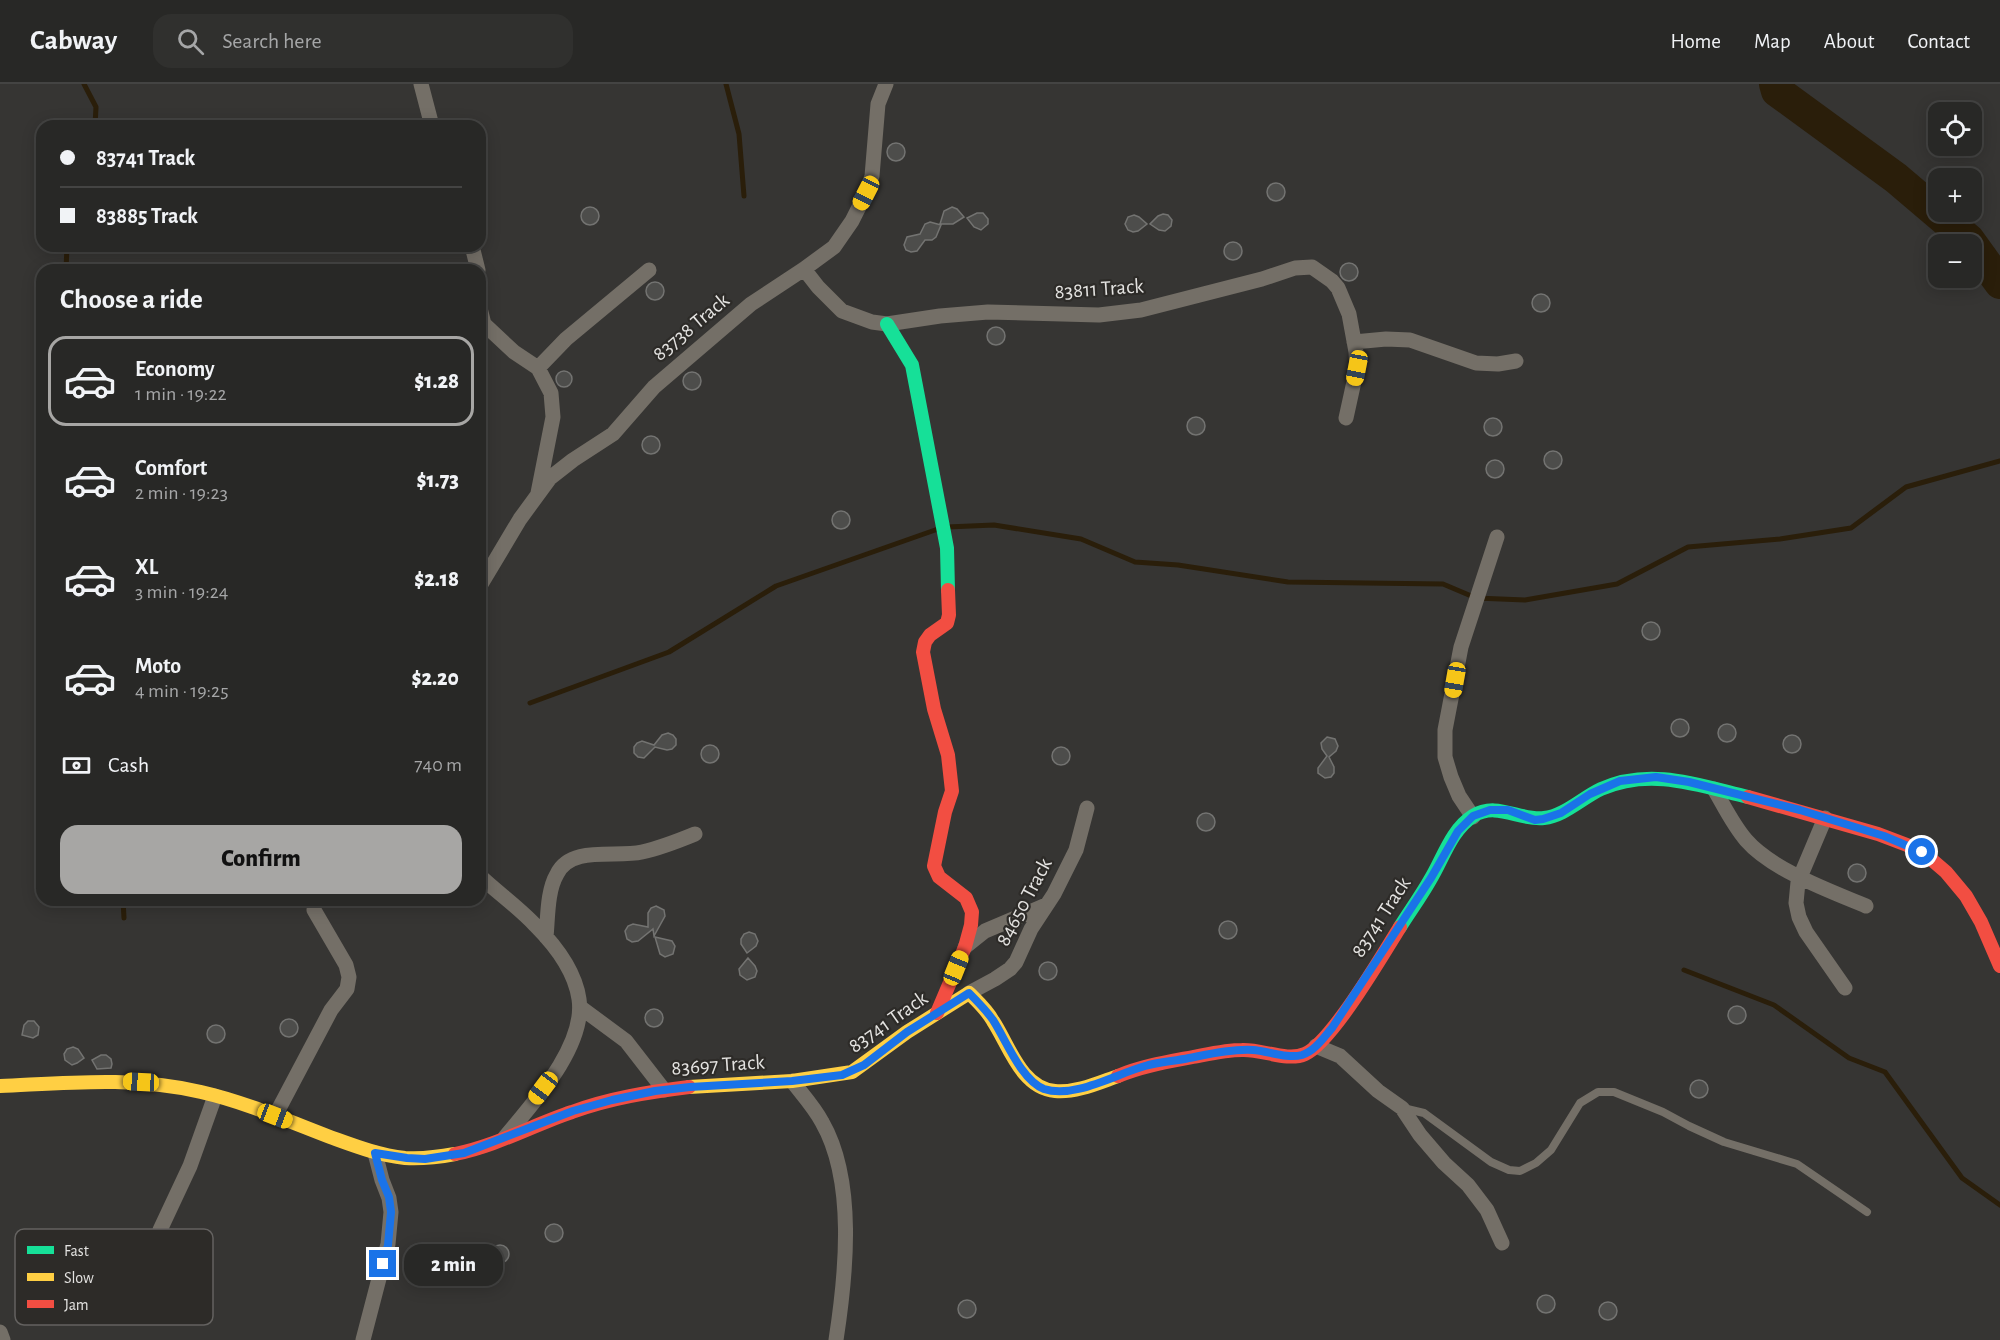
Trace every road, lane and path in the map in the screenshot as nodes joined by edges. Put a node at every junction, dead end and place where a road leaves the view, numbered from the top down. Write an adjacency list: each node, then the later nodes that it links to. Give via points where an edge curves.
1 (421, 84): 3 (street)
2 (886, 84): 4 (street, 83738 Track, via 878,104 874,165 866,193 834,247)
3 (430, 120)
4 (804, 269): 6 (street, 83811 Track, via 842,311); 12 (street, 83738 Track, via 751,304 691,354 654,387 613,434 560,469)
5 (649, 270): 10 (street, via 566,339)
6 (887, 324): 8 (street, 83811 Track, via 988,312 1100,315 1141,310 1306,267 1318,270 1338,288 1349,314); 26 (street, via 912,365 947,548 949,615 947,623 925,642 923,652 948,755 952,791 934,866 939,877 971,904)
7 (486, 326): 10 (street)
8 (1355, 347): 9 (street, via 1386,339 1410,340 1476,363); 11 (street, 83811 Track, via 1357,368)
9 (1516, 361)
10 (538, 368): 12 (street, via 551,393 554,411)
11 (1346, 418)
12 (538, 493): 14 (street, 83738 Track)
13 (1497, 537): 17 (street, via 1461,647 1445,730 1445,757 1451,777)
14 (486, 576)
15 (1714, 789): 17 (street, via 1673,779 1642,778 1620,781 1551,817 1535,820 1500,810); 18 (street); 20 (street, via 1745,838 1771,860)
16 (1087, 808): 22 (street, 84650 Track, via 1076,850)
17 (1473, 816): 32 (street, 83741 Track, via 1458,831 1372,969)
18 (1825, 818): 20 (street); 27 (street, via 1900,842 1932,860 1958,882 1972,903)
19 (695, 834): 25 (street, via 642,852 571,859 553,882)
20 (1800, 876): 23 (street); 28 (street, via 1796,891 1798,917)
21 (486, 881): 25 (street)
22 (1046, 906): 26 (street, via 985,931); 29 (street, 84650 Track, via 1013,966)
23 (1866, 906)
24 (314, 910): 38 (street, via 349,971 349,983)
25 (546, 937): 30 (street, via 560,953)
26 (965, 947): 31 (street)
27 (2000, 966)
28 (1845, 988)
29 (969, 993): 31 (street, 83741 Track); 32 (street, via 993,1020 1031,1080 1058,1092 1146,1066 1203,1055 1242,1050 1293,1055)
30 (580, 1007): 35 (street, via 626,1041); 39 (street, via 579,1022 565,1055)
31 (937, 1013): 33 (street, 83741 Track, via 858,1069 842,1075)
32 (1316, 1046): 37 (street, via 1340,1056)
33 (792, 1081): 35 (street, 83697 Track); 47 (street, 83697 Track, via 823,1122 838,1168 845,1210 845,1268)
34 (0, 1086): 36 (street, 83697 Track, via 125,1081)
35 (664, 1090): 39 (street, 83697 Track, via 592,1105)
36 (215, 1096): 38 (street, 83697 Track); 42 (street, via 190,1166)
37 (1402, 1108): 41 (lane, via 1424,1113 1491,1162 1520,1171 1551,1150 1580,1103 1598,1092 1614,1092 1724,1142 1797,1164); 43 (street, via 1420,1135 1487,1210)
38 (275, 1116): 40 (street, 83697 Track)
39 (505, 1137): 40 (street, 83697 Track, via 476,1150 438,1157)
40 (375, 1153): 46 (street, via 391,1212 388,1245)
41 (1867, 1212)
42 (160, 1229)
43 (1502, 1243)
44 (0, 1332): 45 (street)
45 (3, 1340)
46 (363, 1340)
47 (836, 1340)

